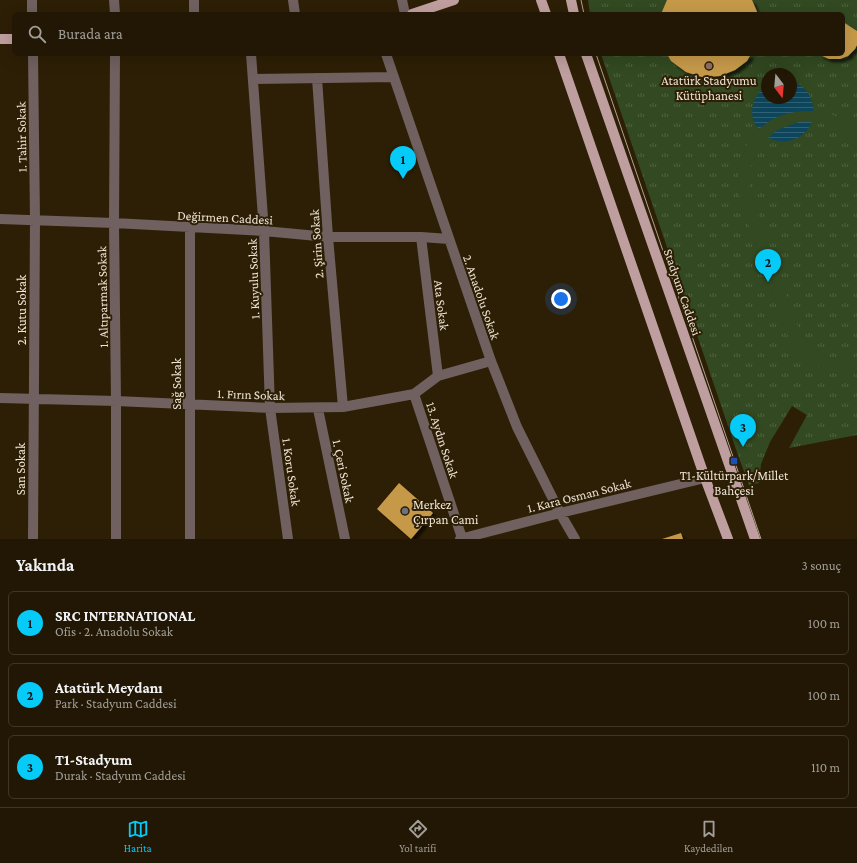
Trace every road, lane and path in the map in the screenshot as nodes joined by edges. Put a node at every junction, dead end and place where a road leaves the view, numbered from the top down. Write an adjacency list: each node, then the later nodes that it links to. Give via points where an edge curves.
1 (32, 0): 9 (street)
2 (114, 0): 10 (street)
3 (194, 0): 11 (street)
4 (293, 0): 12 (street)
5 (402, 0): 13 (street)
6 (454, 0): 14 (main road)
7 (541, 0): 15 (main road)
8 (571, 0): 16 (main road)
9 (32, 12)
10 (115, 12)
11 (194, 12)
12 (295, 12)
13 (405, 12)
14 (418, 12)
15 (545, 12)
16 (574, 12)
17 (0, 39): 18 (main road)
18 (12, 39)
19 (33, 56): 29 (street, 1. Tahir Sokak)
20 (115, 56): 30 (street, 1. Altıparmak Sokak)
21 (251, 56): 27 (street, 1. Kuyulu Sokak)
22 (387, 56): 25 (street, 2. Anadolu Sokak)
23 (560, 56): 46 (main road)
24 (587, 56): 56 (main road, Stadyum Caddesi)
25 (394, 77): 26 (street); 35 (street, 2. Anadolu Sokak)
26 (317, 78): 27 (street); 33 (street, 2. Şirin Sokak)
27 (254, 79): 32 (street, 1. Kuyulu Sokak)
28 (0, 219): 29 (street, Değirmen Caddesi)
29 (35, 220): 30 (street, Değirmen Caddesi); 40 (street, 2. Kutu Sokak)
30 (114, 223): 31 (street, Değirmen Caddesi); 41 (street, 1. Altıparmak Sokak)
31 (190, 228): 32 (street, Değirmen Caddesi); 42 (street, Sağ Sokak)
32 (264, 231): 33 (street, Değirmen Caddesi); 43 (street, 1. Kuyulu Sokak)
33 (328, 237): 34 (street, Değirmen Caddesi); 45 (street, 2. Şirin Sokak)
34 (421, 237): 35 (street, Değirmen Caddesi); 37 (street, Ata Sokak)
35 (449, 239): 36 (street, 2. Anadolu Sokak)
36 (491, 361): 37 (street, 1. Fırın Sokak); 47 (street, 2. Anadolu Sokak, via 516,427)
37 (438, 376): 38 (street, 1. Fırın Sokak)
38 (414, 394): 45 (street, 1. Fırın Sokak); 53 (street, 13. Aydın Sokak)
39 (0, 398): 40 (street, 1. Fırın Sokak)
40 (34, 399): 41 (street, 1. Fırın Sokak); 48 (street, San Sokak)
41 (116, 401): 42 (street, 1. Fırın Sokak); 49 (street, 1. Altıparmak Sokak)
42 (189, 404): 43 (street, 1. Fırın Sokak); 50 (street, Sağ Sokak)
43 (270, 408): 44 (street, 1. Fırın Sokak); 51 (street, 1. Koru Sokak)
44 (318, 408): 45 (street, 1. Fırın Sokak); 52 (street, 1. Çeri Sokak)
45 (343, 408)
46 (705, 478): 47 (street, 1. Kara Osman Sokak); 55 (main road)
47 (560, 513): 53 (street, 1. Kara Osman Sokak); 54 (street, 2. Anadolu Sokak)
48 (33, 539)
49 (116, 539)
50 (190, 539)
51 (288, 539)
52 (345, 539)
53 (461, 539)
54 (575, 539)
55 (728, 539)
56 (755, 539)

